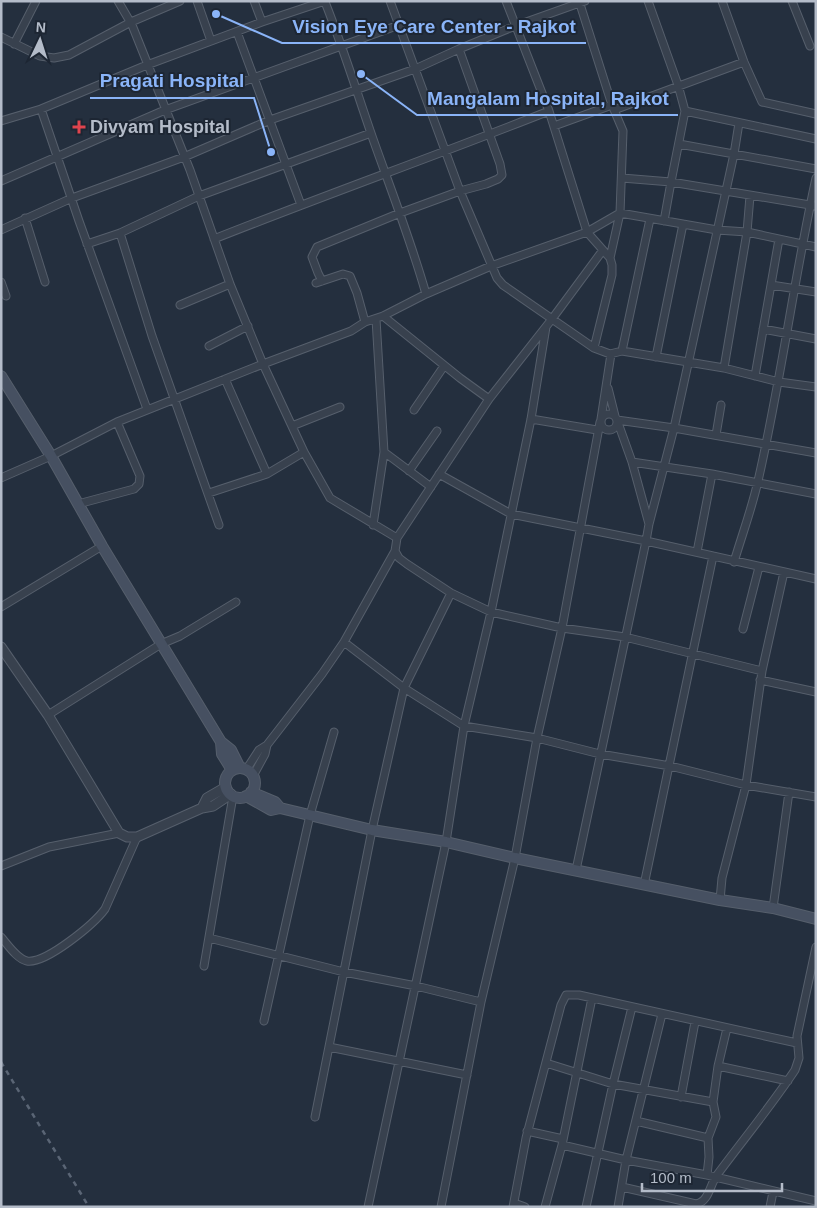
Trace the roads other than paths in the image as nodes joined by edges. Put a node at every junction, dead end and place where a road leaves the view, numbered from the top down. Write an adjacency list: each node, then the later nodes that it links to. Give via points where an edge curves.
1 (36, 1): 20 (street)
2 (180, 1): 13 (street)
3 (197, 1): 19 (street)
4 (254, 1): 14 (street)
5 (325, 1): 14 (street); 21 (street)
6 (390, 1): 15 (street)
7 (506, 1): 16 (street)
8 (648, 1): 29 (street)
9 (722, 1): 25 (street)
10 (792, 1): 22 (street)
11 (121, 2): 13 (street)
12 (581, 2): 16 (street); 31 (street)
13 (131, 22): 20 (street, via 69,55 54,58 40,56); 26 (street)
14 (262, 22): 17 (street)
15 (399, 25): 21 (street); 27 (street)
16 (515, 26): 24 (street); 34 (street)
17 (237, 32): 19 (street); 28 (street)
18 (3, 38): 20 (street); 23 (street)
19 (211, 41): 26 (street)
20 (14, 44)
21 (342, 46): 28 (street); 30 (street)
22 (810, 46)
23 (1, 47)
24 (459, 49): 27 (street); 42 (street)
25 (744, 62): 29 (street); 36 (street, via 764,103)
26 (147, 65): 32 (street); 33 (street)
27 (415, 69): 30 (street); 45 (street)
28 (255, 78): 33 (street); 37 (street)
29 (678, 85): 31 (street); 35 (street)
30 (356, 89): 37 (street); 41 (street)
31 (613, 107): 40 (street); 52 (street, via 622,132)
32 (41, 109): 38 (street); 47 (street)
33 (165, 110): 47 (street); 48 (street)
34 (549, 111): 40 (street); 42 (street)
35 (685, 112): 39 (street); 44 (street)
36 (816, 114)
37 (270, 120): 48 (street); 49 (street)
38 (1, 121)
39 (739, 124): 43 (street); 46 (street)
40 (554, 126): 71 (street)
41 (371, 133): 49 (street); 51 (street)
42 (489, 135): 45 (street); 56 (street, via 502,175 486,184)
43 (816, 139)
44 (679, 144): 46 (street); 55 (street)
45 (446, 152): 51 (street); 56 (street)
46 (734, 154): 50 (street); 57 (street)
47 (58, 157): 54 (street); 60 (street)
48 (184, 157): 58 (street); 60 (street)
49 (286, 164): 58 (street); 61 (street)
50 (816, 169)
51 (386, 174): 61 (street); 63 (street)
52 (622, 178): 55 (street); 64 (street)
53 (816, 178): 62 (street)
54 (1, 181)
55 (671, 182): 57 (street); 67 (street)
56 (460, 191): 63 (street); 81 (street)
57 (726, 192): 59 (street); 70 (street)
58 (199, 196): 73 (street); 75 (street)
59 (750, 196): 62 (street); 72 (street)
60 (72, 198): 65 (street); 76 (street)
61 (301, 205): 75 (street)
62 (813, 205): 77 (street)
63 (400, 213): 88 (street); 93 (street, via 317,247 312,253 319,282 343,274 350,276)
64 (620, 213): 66 (street); 71 (street); 80 (street)
65 (25, 218): 69 (street); 83 (street)
66 (650, 218): 67 (street); 101 (street)
67 (664, 221): 68 (street)
68 (683, 224): 70 (street); 103 (street)
69 (1, 230)
70 (717, 230): 72 (street); 104 (street)
71 (587, 232): 79 (street); 81 (street)
72 (747, 232): 74 (street); 107 (street)
73 (120, 233): 76 (street); 114 (street)
74 (780, 239): 77 (street); 85 (street)
75 (214, 240): 84 (street)
76 (87, 244): 118 (street)
77 (803, 244): 78 (street); 86 (street)
78 (816, 247)
79 (603, 250): 80 (street); 92 (street)
80 (610, 258): 100 (street, via 612,275)
81 (492, 267): 88 (street); 92 (street, via 503,284)
82 (1, 282): 89 (street)
83 (45, 282)
84 (230, 284): 90 (street); 94 (street)
85 (771, 285): 86 (street); 96 (street)
86 (793, 288): 87 (street); 97 (street)
87 (816, 292)
88 (426, 294): 91 (street)
89 (6, 296)
90 (180, 305)
91 (380, 318): 93 (street); 106 (street); 131 (street)
92 (552, 319): 95 (street); 100 (street)
93 (365, 322): 105 (street, via 351,331)
94 (248, 326): 99 (street); 105 (street)
95 (546, 327): 115 (street); 121 (street)
96 (763, 329): 97 (street); 109 (street)
97 (788, 335): 98 (street); 112 (street)
98 (816, 339)
99 (209, 346)
100 (594, 348): 102 (street)
101 (622, 351): 102 (street); 103 (street)
102 (611, 354): 111 (street)
103 (656, 357): 104 (street)
104 (688, 362): 107 (street); 125 (street)
105 (263, 364): 110 (street); 124 (street)
106 (444, 366): 115 (street); 119 (street)
107 (724, 368): 109 (street)
108 (1, 376): 133 (main road)
109 (755, 376): 112 (street)
110 (225, 379): 114 (street); 137 (street)
111 (606, 382): 120 (street); 122 (street)
112 (779, 382): 113 (street); 129 (street)
113 (816, 387)
114 (173, 398): 118 (street); 143 (street)
115 (489, 399): 138 (street)
116 (721, 405): 128 (street)
117 (340, 407): 124 (street)
118 (148, 409): 123 (street)
119 (414, 410)
120 (616, 418): 122 (street, via 607,414); 122 (street, via 615,428 610,430 602,427); 125 (street); 134 (street)
121 (530, 419): 127 (street); 146 (street)
122 (601, 420): 127 (street)
123 (116, 422): 133 (street); 145 (street, via 140,476 140,484 134,489)
124 (292, 426): 130 (street)
125 (674, 428): 128 (street); 135 (street)
126 (436, 430): 136 (street)
127 (598, 430): 150 (street)
128 (716, 435): 129 (street)
129 (766, 444): 132 (street); 141 (street)
130 (304, 452): 137 (street); 149 (street, via 330,498)
131 (384, 452): 136 (street); 149 (street)
132 (816, 453)
133 (51, 456): 140 (street); 145 (main road)
134 (632, 462): 135 (street); 147 (street)
135 (664, 467): 139 (street); 147 (street)
136 (409, 471): 142 (street)
137 (267, 474): 143 (street)
138 (439, 474): 142 (street); 146 (street)
139 (712, 474): 141 (street); 155 (street)
140 (1, 478)
141 (758, 483): 144 (street); 157 (street)
142 (431, 487): 151 (street)
143 (209, 492): 148 (street)
144 (816, 494)
145 (78, 504): 153 (main road)
146 (511, 514): 150 (street); 164 (street)
147 (649, 524): 152 (street)
148 (219, 525)
149 (374, 525): 151 (street)
150 (580, 527): 152 (street); 165 (street)
151 (397, 538): 154 (street)
152 (646, 541): 155 (street); 167 (street)
153 (102, 546): 163 (street); 169 (main road)
154 (395, 551): 161 (street, via 399,558); 168 (street)
155 (697, 552): 156 (street)
156 (713, 556): 157 (street); 171 (street)
157 (734, 562): 158 (street)
158 (759, 567): 159 (street); 166 (street)
159 (784, 572): 160 (street); 172 (street)
160 (816, 579)
161 (451, 593): 164 (street); 174 (street)
162 (236, 602): 169 (street)
163 (1, 607)
164 (491, 612): 165 (street); 177 (street)
165 (562, 628): 167 (street); 179 (street)
166 (743, 629)
167 (625, 637): 171 (street); 180 (street)
168 (344, 642): 174 (street); 182 (street, via 267,745)
169 (161, 644): 176 (street); 182 (main road, via 222,742 222,754)
170 (1, 647): 176 (street)
171 (693, 654): 172 (street); 181 (street)
172 (762, 671): 173 (street)
173 (760, 680): 175 (street); 183 (street)
174 (404, 688): 177 (street); 189 (street)
175 (816, 692)
176 (48, 715): 190 (street)
177 (464, 726): 179 (street); 192 (street)
178 (334, 732): 188 (street)
179 (537, 738): 180 (street); 193 (street)
180 (600, 754): 181 (street); 195 (street)
181 (670, 766): 183 (street); 196 (street)
182 (243, 771): 184 (main road, via 226,778); 186 (main road, via 255,783)
183 (746, 785): 185 (street); 197 (street, via 722,878)
184 (230, 792): 186 (main road, via 242,797); 191 (street, via 213,806); 201 (street)
185 (789, 792): 187 (street); 198 (street)
186 (248, 794): 188 (main road, via 271,810 280,808)
187 (816, 797)
188 (310, 815): 189 (main road); 203 (street)
189 (372, 830): 192 (main road); 205 (street)
190 (119, 833): 191 (street); 194 (street, via 50,848)
191 (137, 837): 200 (street, via 99,917 62,948 28,962)
192 (446, 842): 193 (main road); 206 (street)
193 (515, 858): 195 (main road); 208 (street)
194 (1, 866)
195 (576, 870): 196 (main road)
196 (644, 885): 197 (main road)
197 (720, 900): 198 (main road)
198 (773, 908): 199 (main road)
199 (816, 919)
200 (1, 937)
201 (209, 938): 203 (street); 204 (street)
202 (816, 947): 214 (street)
203 (279, 955): 205 (street); 211 (street)
204 (204, 966)
205 (344, 972): 206 (street); 215 (street)
206 (416, 986): 208 (street); 216 (street)
207 (592, 998): 209 (street); 217 (street, via 566,995); 219 (street)
208 (481, 1002): 220 (street)
209 (632, 1007): 210 (street); 222 (street)
210 (662, 1014): 212 (street); 223 (street)
211 (264, 1021)
212 (695, 1022): 213 (street); 224 (street)
213 (727, 1028): 214 (street); 218 (street)
214 (797, 1043): 221 (street, via 799,1062)
215 (329, 1046): 216 (street); 226 (street)
216 (400, 1062): 220 (street); 240 (street)
217 (546, 1063): 219 (street); 228 (street)
218 (718, 1066): 221 (street); 225 (street)
219 (578, 1073): 222 (street); 230 (street)
220 (467, 1075): 241 (street)
221 (788, 1080): 234 (street)
222 (613, 1084): 223 (street); 231 (street)
223 (644, 1090): 224 (street); 227 (street)
224 (681, 1096): 225 (street)
225 (713, 1102): 229 (street, via 716,1117)
226 (315, 1117)
227 (636, 1121): 229 (street); 232 (street)
228 (528, 1131): 230 (street); 238 (street)
229 (708, 1138): 233 (street, via 710,1157)
230 (562, 1142): 231 (street); 243 (street)
231 (597, 1152): 232 (street); 244 (street)
232 (626, 1160): 233 (street); 235 (street)
233 (707, 1175): 234 (street)
234 (715, 1178): 236 (street); 239 (street)
235 (622, 1187): 239 (street); 245 (street)
236 (773, 1192): 237 (street); 246 (street)
237 (816, 1201)
238 (513, 1205): 242 (street)
239 (701, 1205)
240 (368, 1207)
241 (441, 1207)
242 (525, 1207)
243 (545, 1207)
244 (586, 1207)
245 (618, 1207)
246 (770, 1207)

